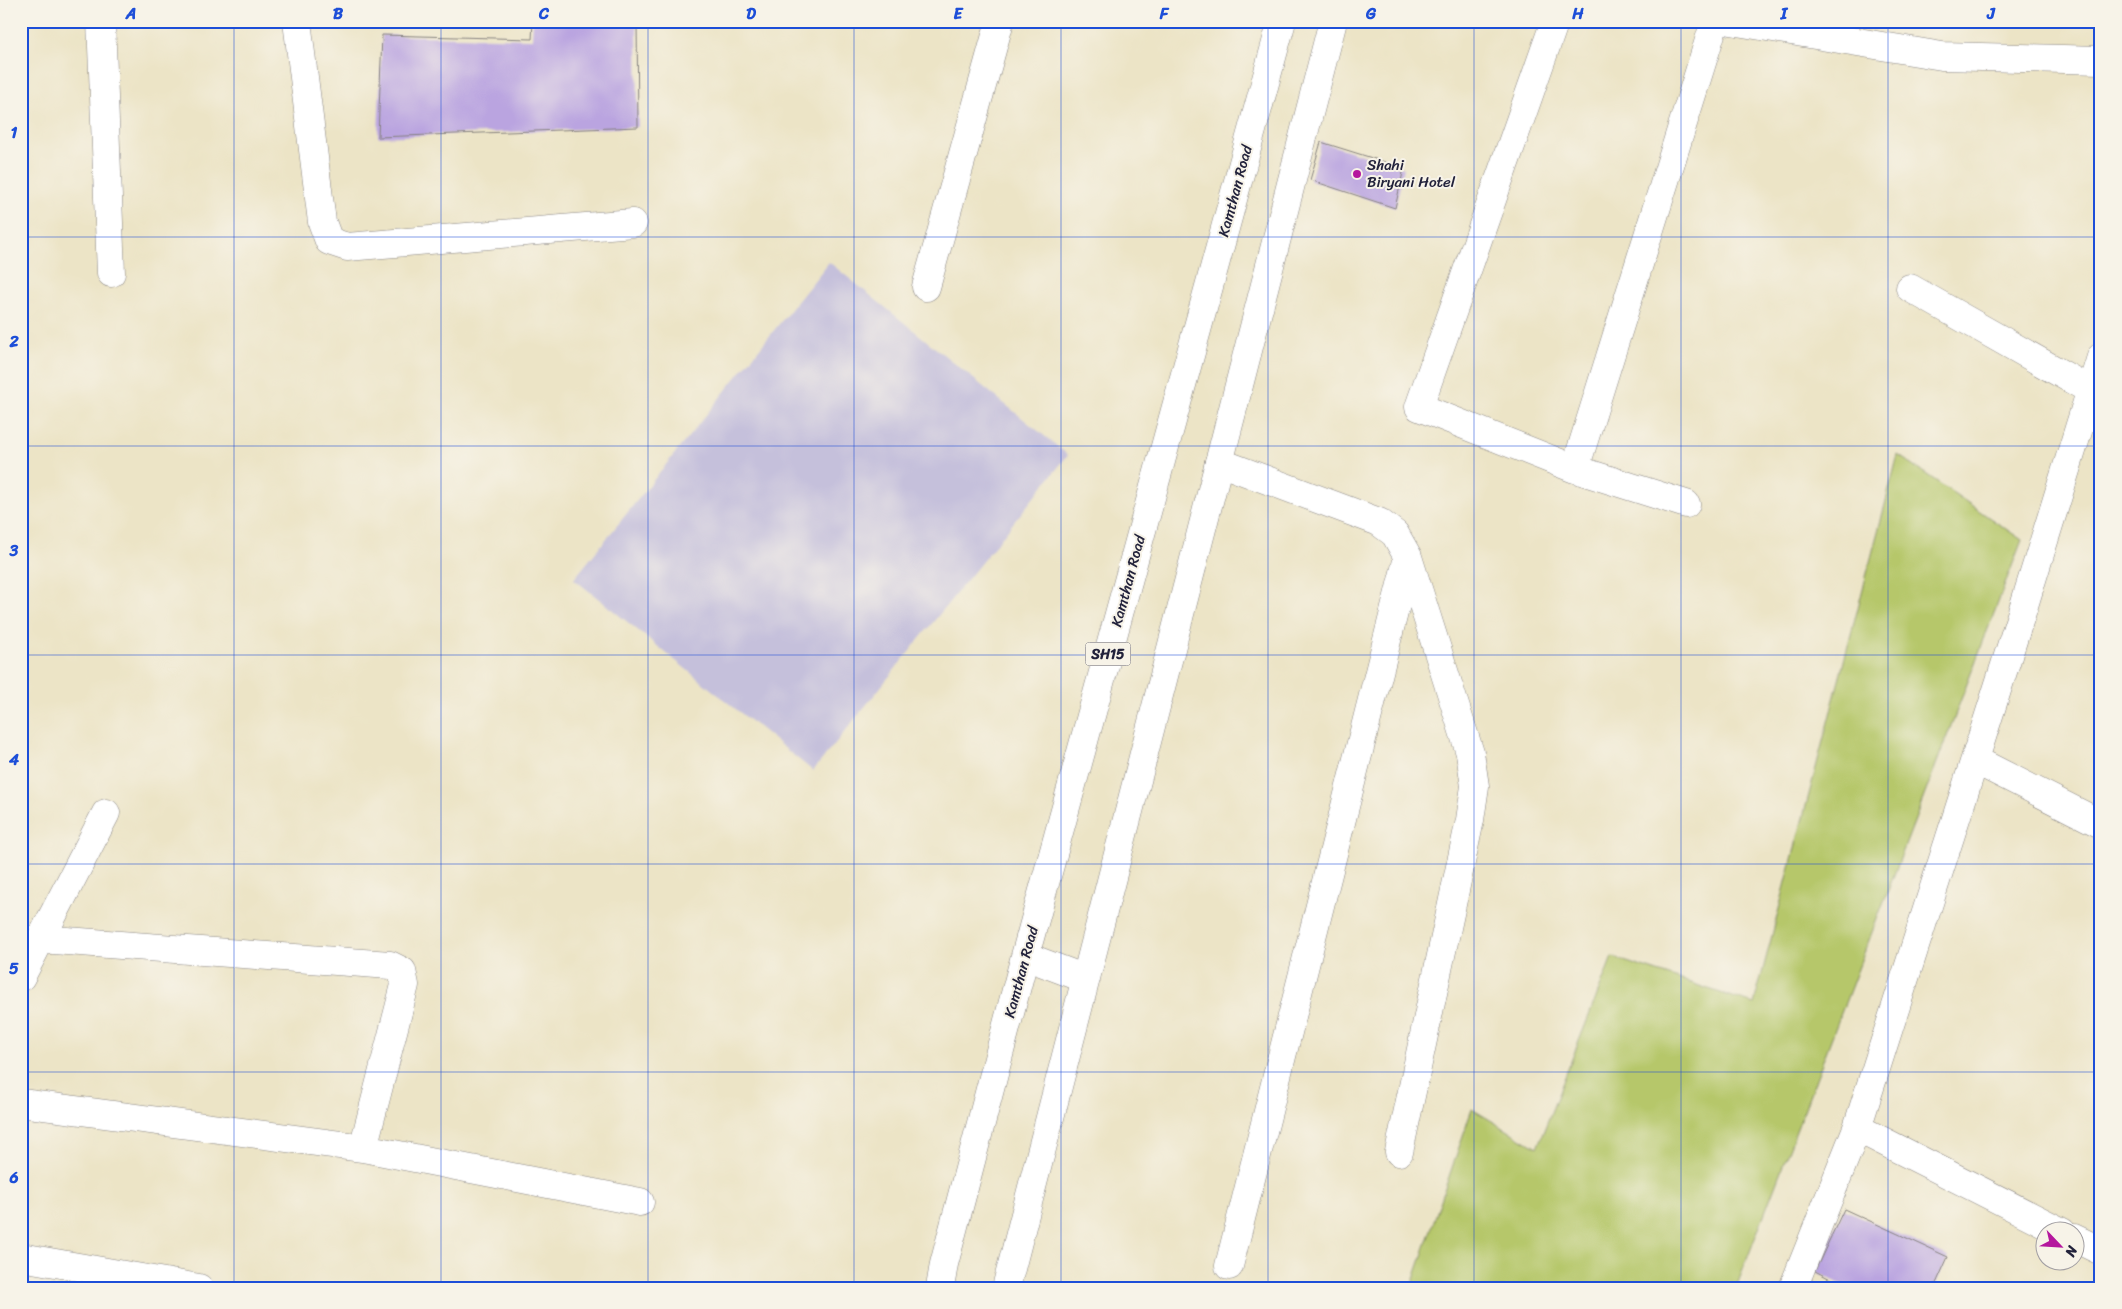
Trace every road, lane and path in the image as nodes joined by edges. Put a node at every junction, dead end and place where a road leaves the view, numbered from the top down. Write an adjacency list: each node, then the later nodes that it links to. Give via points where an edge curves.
1 (101, 21): 11 (street)
2 (296, 21): 10 (street, via 322,222 329,241 347,247)
3 (1000, 21): 12 (street)
4 (1282, 21): 24 (street, Kamthan Road / SH15)
5 (1333, 21): 16 (street)
6 (1555, 21): 17 (street, via 1419,407)
7 (1715, 21): 17 (street)
8 (1731, 21): 9 (street, via 1942,56)
9 (2101, 60)
10 (633, 223)
11 (111, 273)
12 (926, 287)
13 (1910, 288): 15 (street)
14 (2101, 357): 15 (street)
15 (2090, 390): 20 (street)
16 (1219, 462): 19 (street, via 1379,522 1395,534); 26 (street)
17 (1575, 469): 18 (street)
18 (1686, 504)
19 (1408, 558): 30 (street, via 1470,753 1475,786); 36 (street)
20 (1975, 760): 22 (street); 28 (street)
21 (106, 813): 23 (street)
22 (2101, 824)
23 (40, 940): 25 (street); 29 (street, via 390,965 402,971 405,985)
24 (1025, 956): 26 (street); 38 (street, Kamthan Road / SH15)
25 (21, 977)
26 (1086, 979): 39 (street)
27 (21, 1103): 29 (street)
28 (1857, 1128): 32 (street); 40 (street)
29 (363, 1148): 31 (street)
30 (1399, 1152)
31 (640, 1202)
32 (2042, 1222)
33 (2084, 1243): 34 (street)
34 (2101, 1251)
35 (21, 1257): 37 (street)
36 (1229, 1266)
37 (199, 1288)
38 (940, 1288)
39 (1006, 1288)
40 (1793, 1288)

